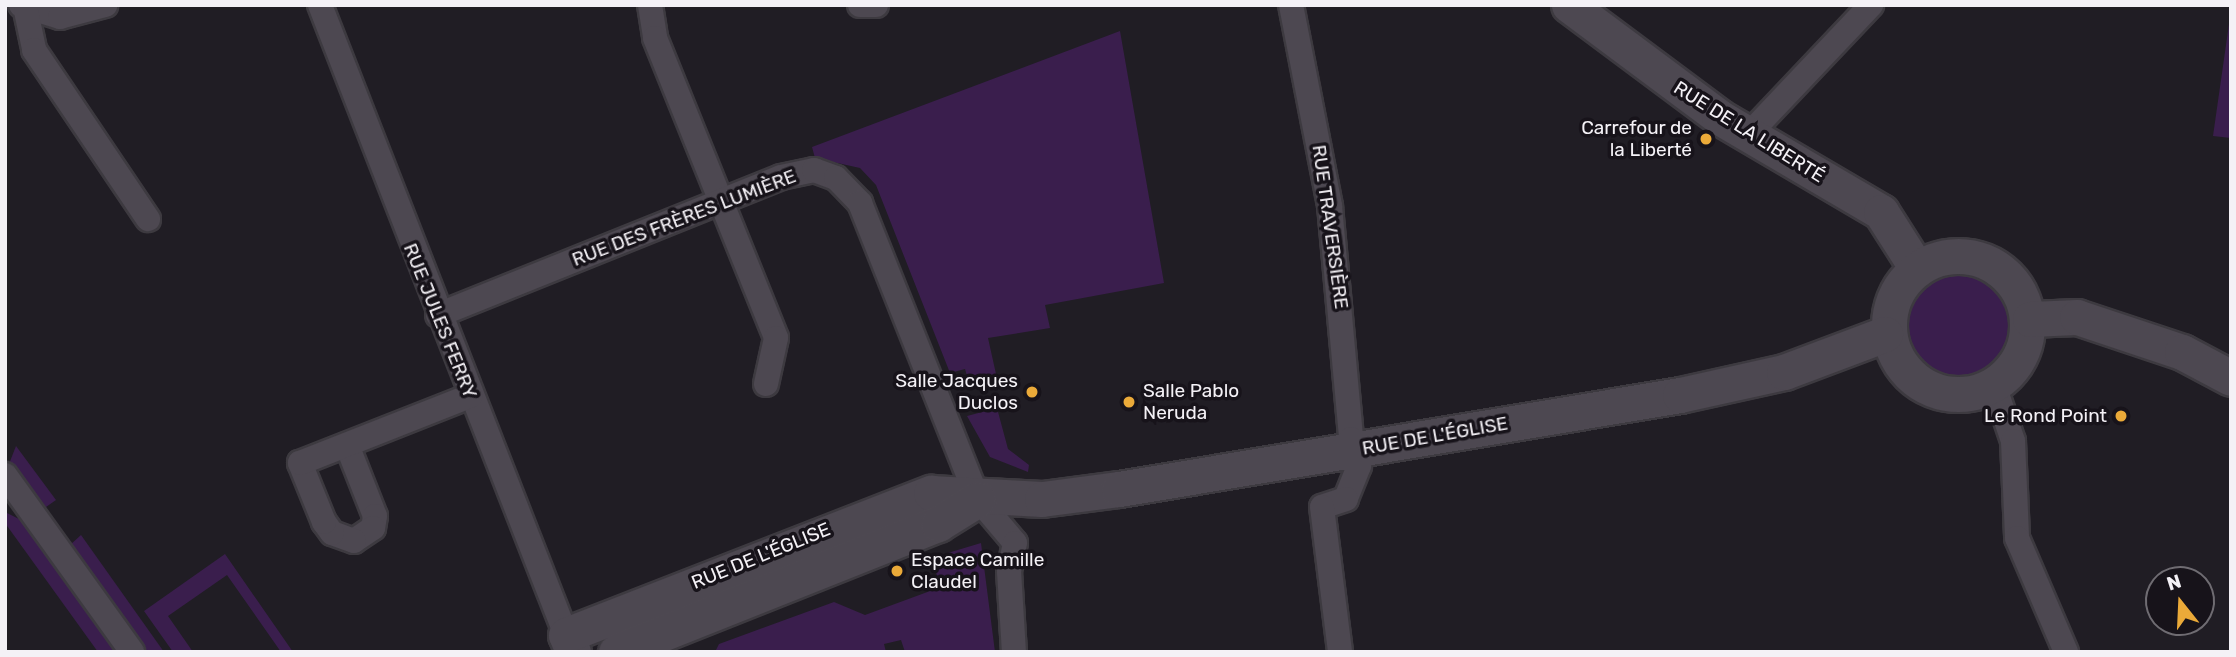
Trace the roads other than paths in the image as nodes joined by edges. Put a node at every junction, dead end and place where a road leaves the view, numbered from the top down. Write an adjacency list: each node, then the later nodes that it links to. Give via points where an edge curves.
1 (105, 5): 9 (street, via 60,17)
2 (320, 5): 14 (street, RUE JULES FERRY)
3 (650, 5): 11 (street, via 655,38)
4 (860, 5): 5 (street)
5 (876, 5)
6 (1291, 5): 22 (street, RUE TRAVERSIÈRE, via 1330,206)
7 (1569, 5): 10 (street, RUE DE LA LIBERTÉ, via 1643,65)
8 (1871, 5): 10 (street)
9 (23, 8): 12 (street, via 34,50)
10 (1749, 134): 13 (street, RUE DE LA LIBERTÉ, via 1881,212)
11 (721, 201): 14 (street, RUE DES FRÈRES LUMIÈRE); 18 (street, via 776,338); 24 (street, RUE DES FRÈRES LUMIÈRE, via 814,170 849,187)
12 (148, 219)
13 (1916, 267): 15 (street, via 1952,257 1991,265 2021,296); 16 (street, via 1892,295)
14 (438, 315): 20 (street, RUE JULES FERRY)
15 (2030, 319): 17 (street, via 2077,317 2182,352); 19 (street, via 2022,358)
16 (1885, 334): 19 (street, via 1898,358 1929,382 1973,393); 22 (street, RUE DE L'ÉGLISE, via 1784,372 1680,395)
17 (2231, 377)
18 (766, 384)
19 (1995, 387): 30 (street, via 2013,442 2017,538)
20 (470, 396): 21 (street); 25 (street, RUE JULES FERRY)
21 (347, 445)
22 (1354, 450): 24 (street, RUE DE L'ÉGLISE, via 1119,489); 29 (street, RUE TRAVERSIÈRE, via 1359,475 1346,499 1322,507)
23 (7, 480): 26 (street)
24 (978, 499): 25 (street, RUE DE L'ÉGLISE, via 931,493 894,503); 27 (street, RUE DE L'ÉGLISE, via 938,524); 28 (street, RUE DES FRÈRES LUMIÈRE, via 1015,543 1009,571)
25 (569, 643)
26 (132, 652)
27 (616, 652)
28 (1014, 652)
29 (1340, 652)
30 (2066, 652)

